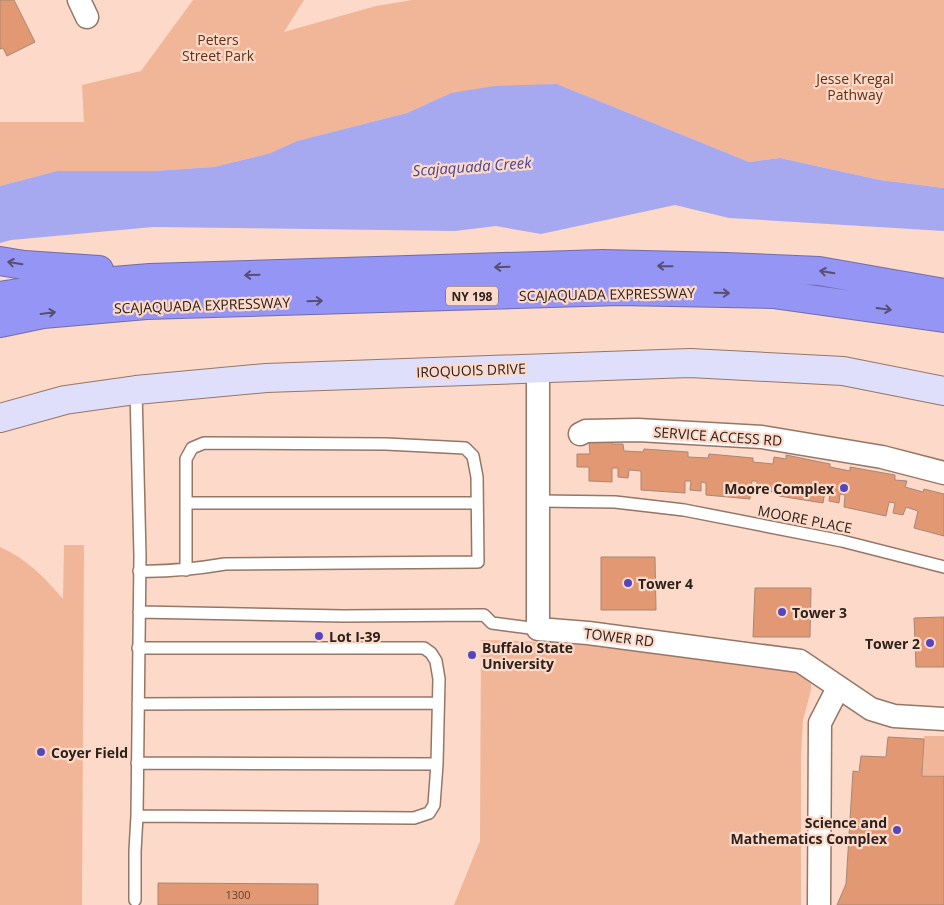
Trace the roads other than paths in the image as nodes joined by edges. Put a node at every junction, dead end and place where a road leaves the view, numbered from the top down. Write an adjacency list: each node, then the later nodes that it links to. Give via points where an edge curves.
1 (0, 261): 2 (highway, one-way to 1, via 91,268)
2 (150, 278): 3 (highway, SCAJAQUADA EXPRESSWAY / NY 198, one-way to 2, via 818,271 726,267 612,265); 4 (highway, SCAJAQUADA EXPRESSWAY / NY 198, via 77,284)
3 (944, 293)
4 (0, 296)
5 (944, 318): 6 (highway, SCAJAQUADA EXPRESSWAY / NY 198, one-way to 5, via 43,314 146,305 619,291 773,294)
6 (0, 324)
7 (538, 368): 8 (street, IROQUOIS DRIVE, via 266,378); 9 (street, IROQUOIS DRIVE, via 690,363 843,371); 13 (street)
8 (136, 390): 10 (street, IROQUOIS DRIVE, via 64,400); 18 (lane)
9 (944, 391)
10 (0, 418)
11 (580, 434): 12 (street, SERVICE ACCESS RD, via 586,431 638,430 762,437 882,456)
12 (944, 472)
13 (539, 501): 16 (lane, MOORE PLACE, via 615,502 684,510 842,541); 20 (street)
14 (186, 503): 15 (lane); 15 (lane, via 186,459 192,448 204,443 268,443 465,448 474,456); 17 (lane)
15 (477, 503): 17 (lane, via 478,562 225,564)
16 (944, 567)
17 (186, 570): 18 (lane)
18 (140, 571): 19 (lane)
19 (139, 612): 20 (lane, via 484,615 492,623); 21 (lane)
20 (538, 629): 22 (street, TOWER RD, via 800,661)
21 (138, 648): 23 (lane, via 424,648 436,661); 24 (lane)
22 (838, 688): 25 (street, TOWER RD, via 871,709 894,716); 30 (street, via 820,723)
23 (438, 703): 24 (lane); 27 (lane)
24 (138, 704): 26 (lane)
25 (944, 719)
26 (138, 763): 27 (lane); 28 (lane)
27 (437, 764): 28 (lane, via 434,805 428,814 414,818)
28 (137, 816): 29 (lane)
29 (136, 900)
30 (819, 905)

